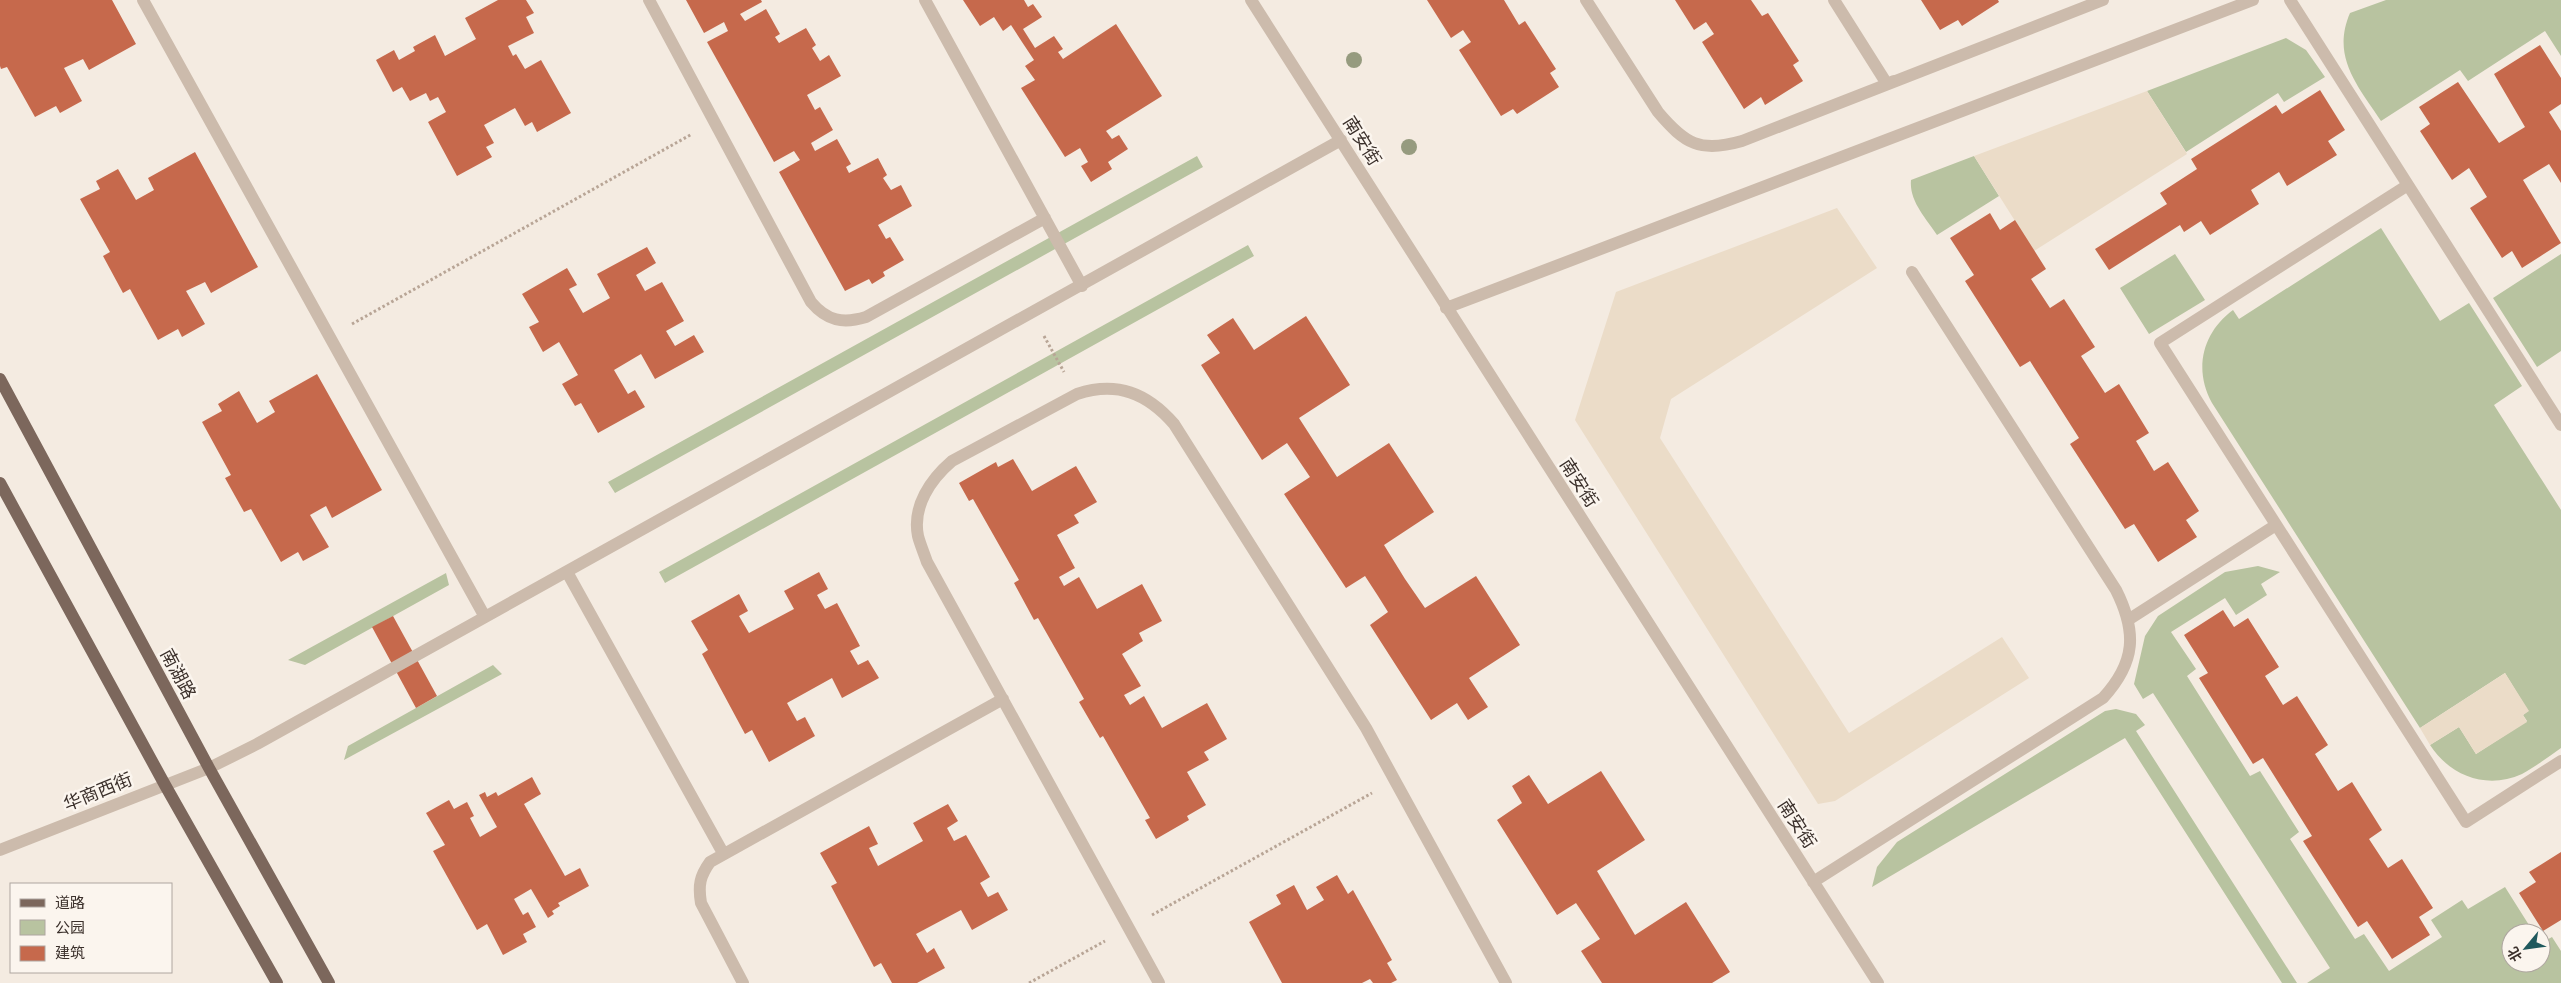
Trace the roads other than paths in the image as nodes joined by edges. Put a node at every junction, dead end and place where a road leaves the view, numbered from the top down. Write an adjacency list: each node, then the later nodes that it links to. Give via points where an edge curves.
1 (143, 0): 23 (street)
2 (648, 0): 14 (street, via 811,302 834,320 852,321 866,317)
3 (925, 0): 14 (street)
4 (1251, 0): 12 (street, 南安街)
5 (1586, 0): 11 (street, via 1658,112 1686,141 1703,145 1722,147 1742,141)
6 (1834, 0): 11 (street, via 1887,84)
7 (2104, 0): 10 (street)
8 (2254, 0): 17 (street)
9 (2290, 0): 13 (street)
10 (2080, 4): 11 (street)
11 (1990, 44)
12 (1341, 140): 16 (street, 华商西街); 17 (street, 南安街)
13 (2408, 185): 19 (street); 21 (street, via 2160,343)
14 (1045, 218): 16 (street)
15 (1912, 272): 24 (street, via 2116,590)
16 (1082, 286): 22 (street, 华商西街)
17 (1446, 308): 31 (street, 南安街)
18 (0, 379): 27 (main road, 南湖路)
19 (2561, 426)
20 (0, 483): 28 (main road)
21 (2276, 525): 24 (street); 26 (street, via 2466,822)
22 (567, 572): 23 (street, 华商西街); 30 (street)
23 (485, 617): 27 (street, 华商西街)
24 (2128, 620): 31 (street, via 2130,649 2121,675 2103,698)
25 (1003, 699): 30 (street); 35 (street); 36 (street, via 927,562 918,535 922,500 938,473 952,461 1077,394 1093,389 1127,391 1146,399 1161,409 1174,424 1366,728)
26 (2561, 761)
27 (209, 768): 28 (street, 华商西街); 33 (main road, 南湖路)
28 (165, 785): 29 (street, 华商西街); 32 (main road)
29 (0, 850)
30 (723, 853): 34 (street, via 710,862 701,875 699,888 706,916)
31 (1813, 882): 37 (street, 南安街)
32 (277, 983)
33 (329, 983)
34 (743, 983)
35 (1159, 983)
36 (1506, 983)
37 (1878, 983)

